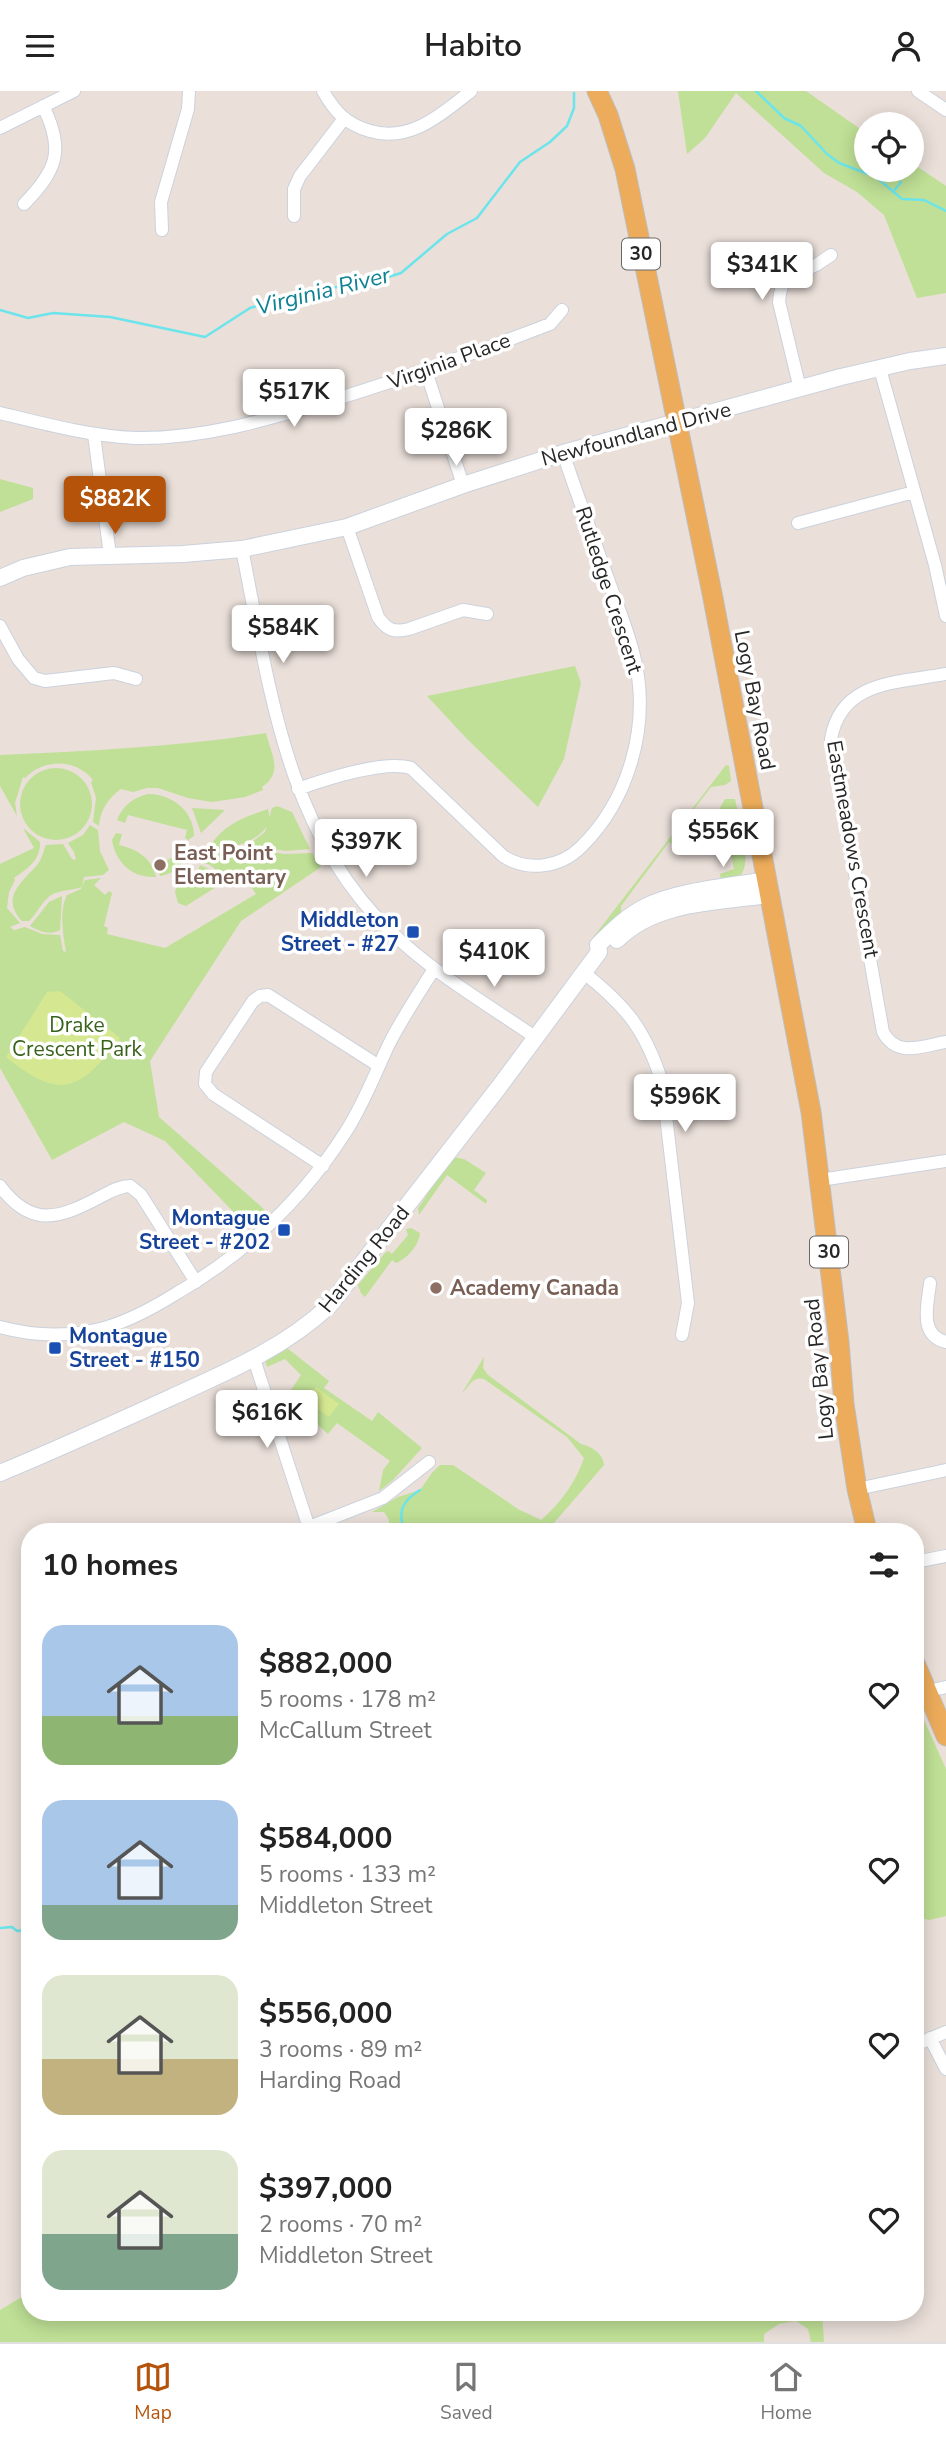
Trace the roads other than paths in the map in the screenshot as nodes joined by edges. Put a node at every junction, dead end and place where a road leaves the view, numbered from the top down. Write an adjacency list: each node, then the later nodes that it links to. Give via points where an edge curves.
1 (74, 91): 7 (street)
2 (189, 91): 13 (street, via 161,202)
3 (323, 91): 9 (street)
4 (597, 91): 21 (main road, Logy Bay Road / 30, via 625,169)
5 (918, 91): 8 (street)
6 (469, 92): 9 (street, via 416,129 396,134 379,134)
7 (43, 106): 10 (street); 11 (street, via 53,128 55,156 45,182)
8 (946, 110)
9 (343, 120): 12 (street, via 300,176 294,189)
10 (0, 128)
11 (24, 204)
12 (295, 216)
13 (162, 230)
14 (831, 255): 19 (street, via 796,271 780,287 779,302)
15 (562, 310): 18 (street, Virginia Place, via 550,324)
16 (946, 356): 17 (street, Newfoundland Drive)
17 (880, 369): 19 (street, Newfoundland Drive); 25 (street)
18 (426, 371): 22 (street, Virginia Place, via 228,429 168,437); 24 (street)
19 (800, 389): 21 (street, Newfoundland Drive)
20 (0, 413): 22 (street, Virginia Place)
21 (677, 420): 23 (street, Newfoundland Drive); 37 (main road, Logy Bay Road / 30)
22 (94, 435): 29 (street)
23 (563, 453): 24 (street, Newfoundland Drive); 36 (street, Rutledge Crescent, via 628,636 639,685 637,741 621,790 595,832 564,859 527,866 503,856 411,768 379,767)
24 (463, 485): 27 (street, Newfoundland Drive)
25 (914, 492): 26 (street); 32 (street)
26 (798, 523)
27 (347, 527): 28 (street, Newfoundland Drive); 31 (street, via 378,617 387,628 409,629 463,610)
28 (243, 549): 29 (street, Newfoundland Drive); 36 (street, via 281,732)
29 (110, 555): 30 (street, Newfoundland Drive, via 52,560)
30 (0, 578)
31 (487, 614)
32 (946, 616)
33 (0, 626): 35 (street, via 34,678 46,681 114,673)
34 (946, 674): 41 (street, Eastmeadows Crescent, via 858,694 844,705 831,739 883,1031 901,1050)
35 (136, 679)
36 (298, 789): 38 (street, via 323,845 355,892 388,930)
37 (768, 887): 39 (street, Harding Road, via 680,896 652,904 607,936); 45 (main road, Logy Bay Road / 30)
38 (434, 969): 40 (street); 42 (street)
39 (583, 972): 40 (street, Harding Road); 50 (street, via 635,1021 662,1081 688,1303)
40 (535, 1037): 52 (street, Harding Road, via 329,1306)
41 (946, 1042)
42 (379, 1066): 44 (street, via 363,1104); 44 (street, via 268,995 253,1001 206,1072 205,1084 213,1094)
43 (946, 1161): 45 (street)
44 (323, 1165): 47 (street, via 265,1229)
45 (820, 1180): 56 (main road, Logy Bay Road / 30)
46 (0, 1186): 47 (street, via 33,1213 60,1216 130,1186 141,1195)
47 (196, 1282): 49 (street, via 146,1311 101,1329 52,1334)
48 (930, 1283): 51 (street, via 927,1325 932,1335)
49 (0, 1327)
50 (682, 1335)
51 (946, 1342)
52 (254, 1359): 55 (street, Harding Road); 57 (street)
53 (429, 1462): 58 (street, via 383,1498)
54 (946, 1470): 56 (street)
55 (0, 1473)
56 (857, 1489): 59 (main road, Logy Bay Road / 30)
57 (308, 1523)
58 (324, 1523)
59 (865, 1523)
60 (946, 1556): 61 (street)
61 (924, 1560)
62 (924, 1674): 63 (main road)
63 (937, 1689): 64 (main road)
64 (946, 1736)
65 (946, 2032): 66 (street)
66 (930, 2038): 67 (street); 68 (street)
67 (924, 2041)
68 (946, 2069)

